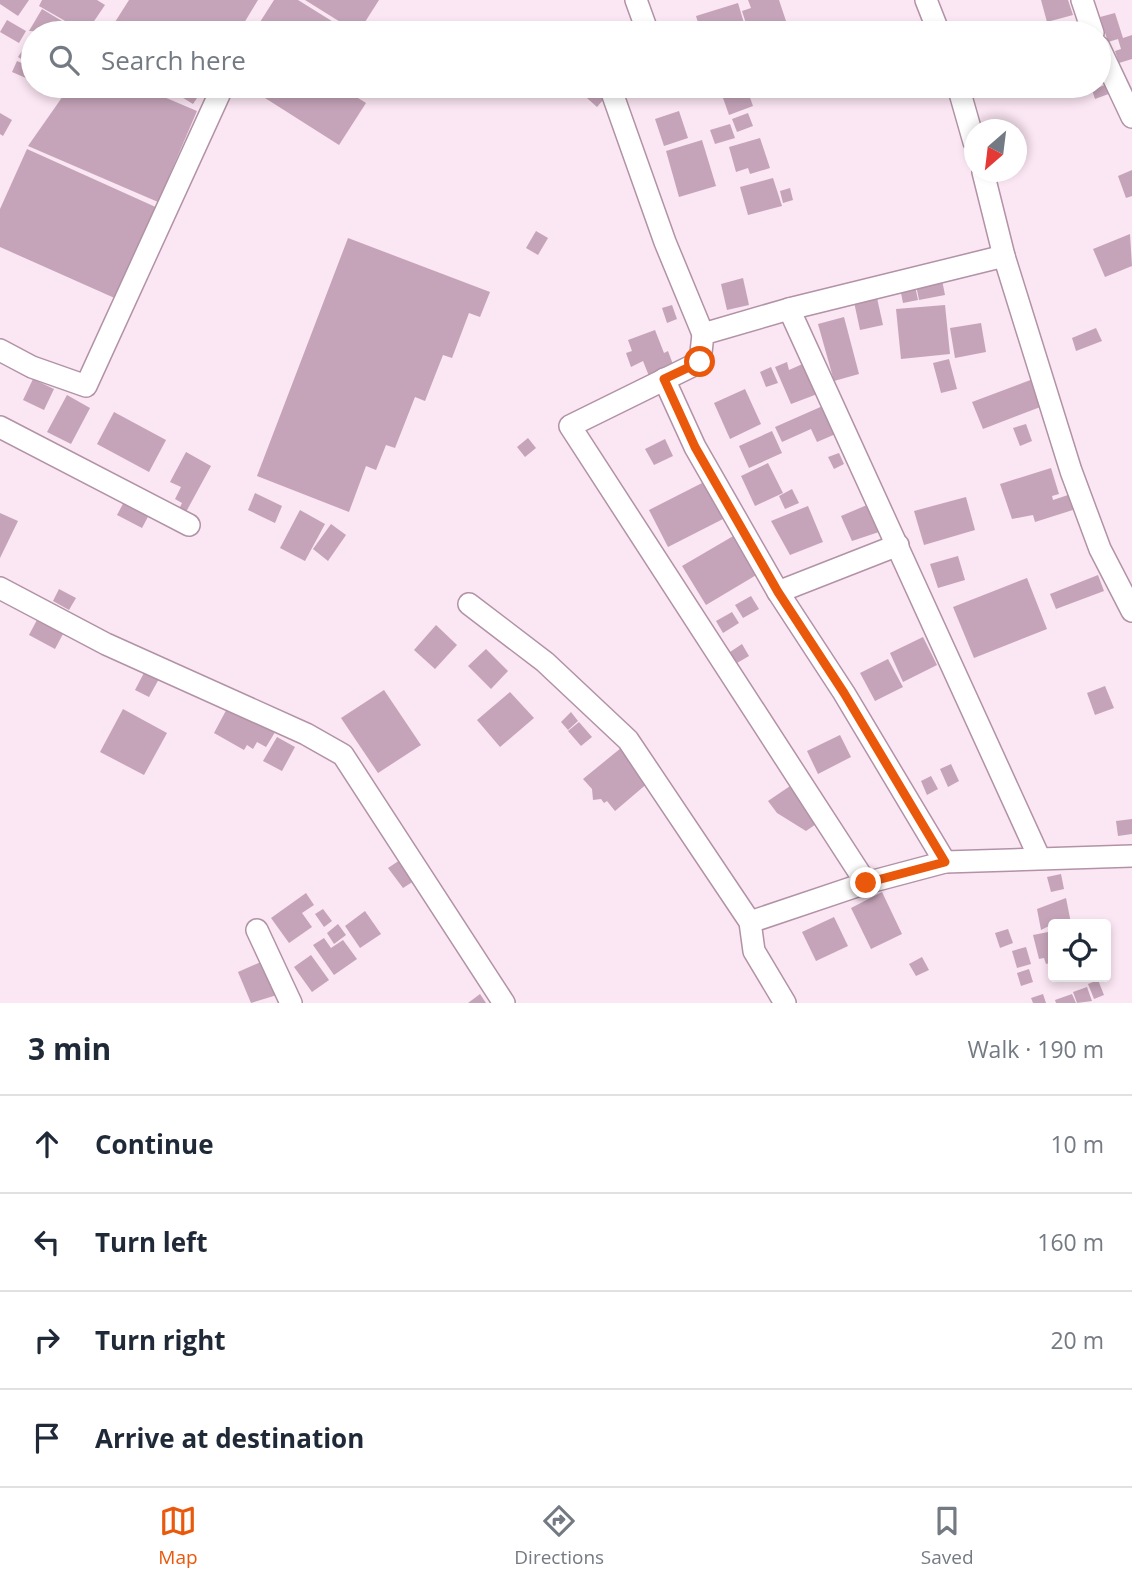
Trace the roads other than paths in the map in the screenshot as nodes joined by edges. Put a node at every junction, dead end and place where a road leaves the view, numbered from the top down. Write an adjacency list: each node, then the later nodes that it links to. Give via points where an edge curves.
1 (636, 0): 4 (street)
2 (926, 0): 5 (street)
3 (1082, 0): 6 (street)
4 (644, 21)
5 (934, 21)
6 (1089, 21)
7 (1111, 72): 11 (street)
8 (218, 98): 17 (street, via 86,386)
9 (614, 98): 16 (street)
10 (962, 98): 12 (street)
11 (1132, 117)
12 (968, 119)
13 (986, 182): 14 (street)
14 (1004, 256): 15 (street); 25 (street, via 1071,471 1100,549)
15 (789, 309): 16 (street); 21 (street)
16 (703, 334): 18 (street, via 700,362)
17 (0, 350)
18 (664, 379): 23 (street, via 695,447); 29 (street, via 570,426)
19 (0, 427): 20 (street)
20 (189, 525)
21 (898, 545): 23 (street); 27 (street)
22 (0, 588): 33 (street, via 106,644 343,755)
23 (778, 592): 28 (street)
24 (469, 604): 30 (street, via 545,662 628,740)
25 (1132, 611)
26 (1132, 856): 27 (street)
27 (1038, 858): 28 (street)
28 (945, 862): 29 (street)
29 (866, 883): 30 (street)
30 (750, 922): 34 (street, via 754,951)
31 (257, 930): 32 (street)
32 (291, 1003)
33 (504, 1003)
34 (785, 1003)

